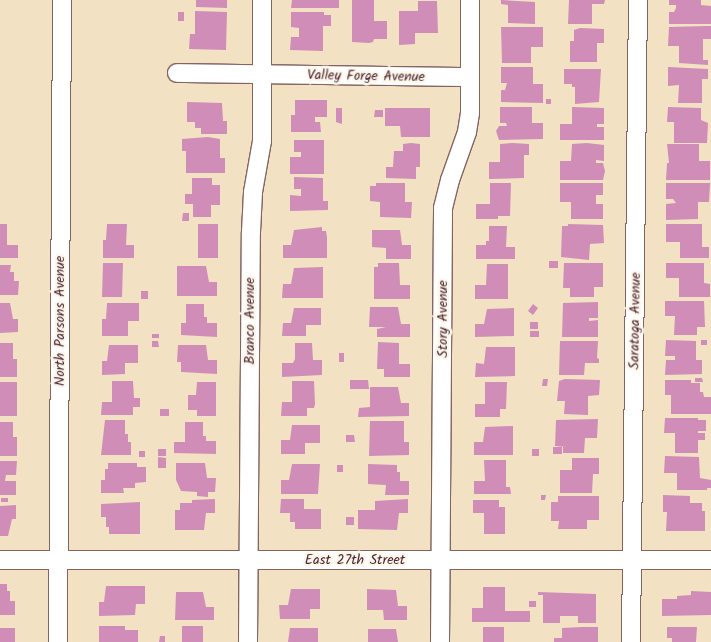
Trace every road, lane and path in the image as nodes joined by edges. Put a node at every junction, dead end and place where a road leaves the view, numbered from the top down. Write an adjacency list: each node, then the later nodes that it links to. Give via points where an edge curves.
1 (62, 0): 9 (street, North Parsons Avenue)
2 (262, 0): 6 (street, Branco Avenue)
3 (470, 0): 7 (street, Story Avenue)
4 (638, 0): 12 (street, Saratoga Avenue)
5 (177, 74): 6 (street, Valley Forge Avenue)
6 (262, 74): 7 (street, Valley Forge Avenue); 10 (street, Branco Avenue, via 262,141 253,192 251,232)
7 (470, 77): 11 (street, Story Avenue, via 467,132 443,208)
8 (0, 560): 9 (street, East 27th Street)
9 (59, 560): 10 (street, East 27th Street); 14 (street, North Parsons Avenue)
10 (249, 560): 11 (street, East 27th Street); 15 (street, Branco Avenue)
11 (442, 560): 12 (street, East 27th Street); 16 (street, Story Avenue)
12 (634, 560): 13 (street, East 27th Street); 17 (street, Saratoga Avenue)
13 (711, 560)
14 (58, 642)
15 (248, 642)
16 (440, 642)
17 (631, 642)

